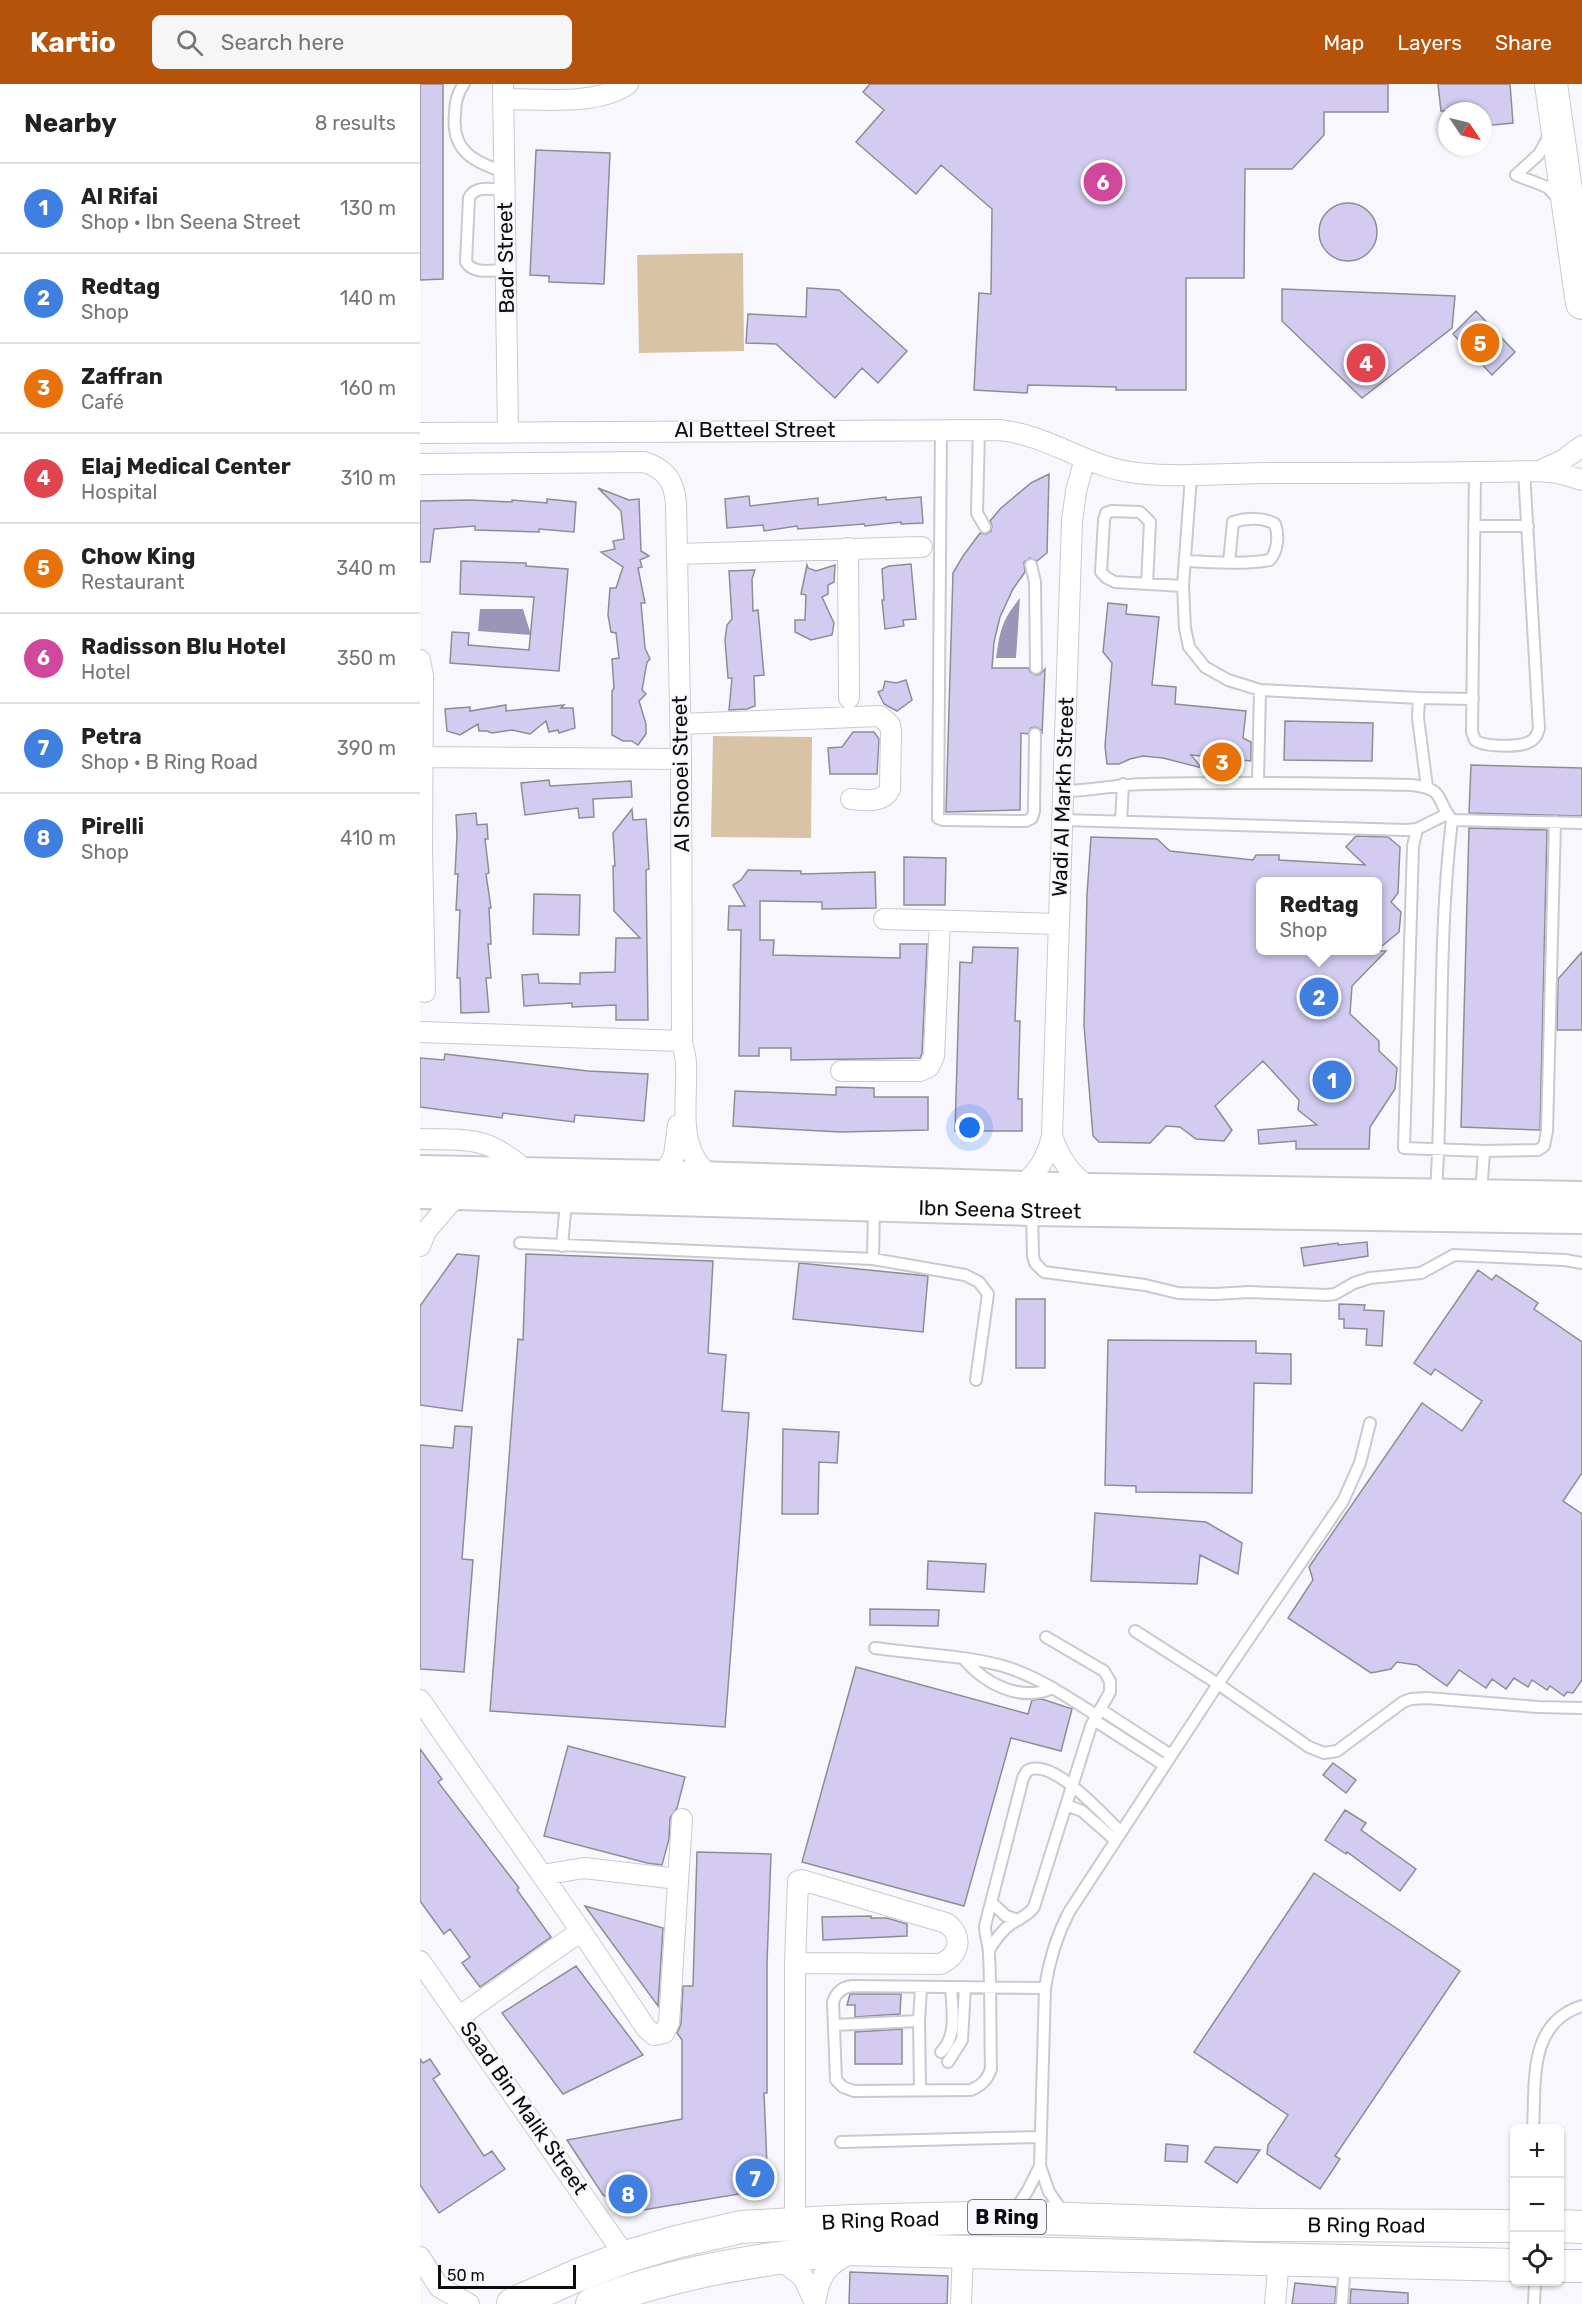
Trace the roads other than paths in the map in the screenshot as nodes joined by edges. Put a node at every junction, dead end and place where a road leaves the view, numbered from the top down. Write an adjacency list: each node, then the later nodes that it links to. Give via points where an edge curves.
1 (464, 84): 6 (lane, via 456,103 453,128 457,139 464,150)
2 (628, 84): 4 (street, via 594,98)
3 (1551, 84): 5 (main road)
4 (503, 92): 6 (street, Badr Street)
5 (1558, 120): 7 (main road); 7 (lane, via 1539,154 1516,175 1547,187)
6 (504, 181): 8 (street, Badr Street); 8 (lane, via 477,189 469,198 466,262 476,271)
7 (1569, 214): 9 (main road)
8 (506, 270): 12 (street, Badr Street)
9 (1582, 303)
10 (941, 429): 11 (street, Al Betteel Street); 12 (street, Al Betteel Street); 39 (lane, via 938,818 1032,818)
11 (979, 430): 15 (street, Al Betteel Street, via 1035,436); 21 (lane, via 976,513)
12 (508, 432): 13 (street, Al Betteel Street)
13 (420, 433)
14 (1582, 446): 17 (street, via 1563,460)
15 (1085, 459): 19 (street, Al Betteel Street, via 1120,471); 45 (street, Wadi Al Markh Street, via 1071,521)
16 (420, 464): 26 (street, Al Shooei Street, via 655,465 671,481 676,503)
17 (1532, 471): 18 (street, Al Betteel Street); 20 (street); 23 (lane)
18 (1475, 472): 19 (street, Al Betteel Street); 22 (lane)
19 (1191, 476): 27 (lane)
20 (1582, 480)
21 (985, 526)
22 (1474, 526): 23 (lane); 37 (lane)
23 (1528, 526): 37 (lane, via 1537,735 1522,745 1475,741)
24 (922, 547): 25 (street)
25 (848, 548): 26 (street); 36 (street)
26 (677, 554): 38 (street, Al Shooei Street)
27 (1185, 561): 28 (lane); 31 (lane)
28 (1229, 562): 28 (lane, via 1233,522 1268,520 1275,524 1275,554 1270,560)
29 (1031, 565): 33 (lane, via 1035,582)
30 (1147, 584): 30 (lane, via 1150,522 1140,512 1106,513 1101,572 1115,582); 31 (lane)
31 (1183, 586): 34 (lane, via 1189,647 1204,667)
32 (420, 660): 40 (street)
33 (1036, 668)
34 (1260, 690): 35 (lane); 42 (lane)
35 (1419, 698): 37 (lane); 44 (lane)
36 (849, 699)
37 (1473, 699)
38 (680, 724): 41 (street, Al Shooei Street); 46 (street, via 880,716 890,725 891,732 890,789 880,799)
39 (1035, 734)
40 (422, 757): 41 (street); 53 (street)
41 (681, 759): 59 (street, Al Shooei Street)
42 (1258, 782): 43 (lane); 44 (lane)
43 (1123, 784): 45 (lane); 49 (lane)
44 (1427, 787): 47 (lane, via 1440,797)
45 (1064, 791): 48 (street, Wadi Al Markh Street)
46 (851, 800)
47 (1449, 817): 50 (lane); 52 (lane); 63 (lane)
48 (1063, 820): 49 (lane); 56 (street, Wadi Al Markh Street)
49 (1121, 822): 52 (lane)
50 (1555, 822): 51 (lane); 64 (lane, via 1544,1146 1538,1150)
51 (1582, 823)
52 (1417, 829): 63 (lane, via 1413,846 1403,1146 1406,1150)
53 (421, 851): 57 (street)
54 (884, 919): 55 (street)
55 (940, 921): 56 (street); 60 (street, via 934,1056 929,1067 920,1071)
56 (1058, 924): 61 (street, Wadi Al Markh Street)
57 (425, 992)
58 (420, 1032): 59 (street)
59 (682, 1043): 67 (street, Al Shooei Street, via 677,1145); 68 (street, Al Shooei Street, via 686,1062 686,1135 694,1159)
60 (841, 1071)
61 (1053, 1136): 69 (street, Wadi Al Markh Street, via 1065,1166); 76 (street, Wadi Al Markh Street)
62 (420, 1139): 66 (street, via 489,1144)
63 (1438, 1150): 64 (lane); 72 (lane)
64 (1484, 1151): 73 (lane)
65 (420, 1170): 66 (street, Ibn Seena Street)
66 (529, 1173): 67 (street, Ibn Seena Street)
67 (663, 1175): 68 (street, Ibn Seena Street)
68 (711, 1177): 76 (street, Ibn Seena Street)
69 (1090, 1188): 72 (street, Ibn Seena Street); 76 (street, Ibn Seena Street)
70 (420, 1194): 71 (street, Ibn Seena Street)
71 (458, 1194): 75 (street, Ibn Seena Street); 79 (street)
72 (1436, 1195): 73 (street, Ibn Seena Street)
73 (1481, 1195): 74 (street, Ibn Seena Street)
74 (1582, 1196)
75 (566, 1197): 77 (street, Ibn Seena Street); 81 (lane)
76 (1026, 1198): 77 (street, Ibn Seena Street); 78 (street, Ibn Seena Street); 83 (lane, via 1033,1256 1044,1272 1178,1293 1327,1295 1362,1280 1421,1274 1454,1255)
77 (874, 1206): 82 (lane)
78 (1582, 1219)
79 (422, 1231)
80 (520, 1242): 81 (lane)
81 (562, 1246): 82 (lane)
82 (873, 1259): 84 (lane, via 965,1275 979,1282 988,1294)
83 (1582, 1263)
84 (976, 1380)
85 (1370, 1423): 90 (lane, via 1360,1463 1343,1502)
86 (1134, 1631): 90 (lane)
87 (1046, 1637): 94 (lane, via 1108,1676 1110,1692)
88 (875, 1648): 89 (lane)
89 (964, 1659): 91 (lane, via 1002,1666); 91 (lane, via 988,1680 1016,1693)
90 (1218, 1684): 93 (lane, via 1309,1747 1324,1753 1342,1748 1411,1699); 95 (lane)
91 (1053, 1688): 94 (lane)
92 (420, 1700): 101 (street)
93 (1582, 1708)
94 (1097, 1715): 95 (lane); 96 (lane); 97 (lane)
95 (1171, 1755): 96 (lane)
96 (1164, 1765): 100 (lane)
97 (1072, 1787): 98 (lane); 100 (lane); 103 (lane, via 1047,1770 1031,1769 1024,1774)
98 (1066, 1804): 100 (lane); 104 (lane, via 1034,1907)
99 (682, 1819): 102 (street)
100 (1118, 1836): 113 (lane, via 1060,1930)
101 (542, 1875): 102 (street, via 584,1868); 105 (street)
102 (678, 1879): 105 (street, via 669,2023 664,2033 649,2032)
103 (992, 1903): 104 (lane, via 1005,1916); 106 (lane, via 985,1926)
104 (1018, 1920): 106 (lane, via 1001,1933)
105 (581, 1931): 115 (street)
106 (989, 1950): 112 (lane)
107 (420, 1961): 115 (street, Saad Bin Malik Street)
108 (795, 1963): 108 (street, via 940,1964 952,1957 958,1938 946,1923 802,1880 796,1885); 127 (street)
109 (921, 1987): 110 (lane); 116 (lane); 117 (lane, via 843,1989 833,2002)
110 (951, 1987): 111 (lane); 118 (lane, via 952,2029)
111 (965, 1987): 112 (lane); 119 (lane, via 962,2040)
112 (990, 1988): 113 (lane); 120 (lane, via 988,2076 971,2090)
113 (1045, 1988): 122 (lane)
114 (1582, 2007): 121 (lane, via 1553,2022 1544,2035 1539,2049)
115 (460, 2016): 132 (street, Saad Bin Malik Street)
116 (919, 2021): 117 (lane); 120 (lane)
117 (834, 2025): 120 (lane, via 836,2080 843,2087 854,2091)
118 (941, 2052)
119 (948, 2062)
120 (920, 2090)
121 (1533, 2124)
122 (1040, 2137): 123 (lane); 124 (lane)
123 (841, 2142)
124 (1040, 2166): 125 (lane); 126 (lane, via 1049,2192)
125 (1010, 2217): 126 (main road, B Ring Road / B Ring); 127 (main road, B Ring Road / B Ring)
126 (1069, 2218): 128 (main road, B Ring Road / B Ring, via 1254,2225)
127 (795, 2223): 132 (main road, B Ring Road / B Ring, via 741,2227)
128 (1510, 2224)
129 (859, 2249): 130 (main road, B Ring Road / B Ring); 133 (main road, B Ring Road / B Ring); 141 (street, via 824,2272)
130 (963, 2252): 134 (main road, B Ring Road / B Ring); 145 (street)
131 (420, 2257): 140 (street)
132 (626, 2257): 143 (main road, B Ring Road / B Ring)
133 (776, 2258): 141 (street, via 803,2277); 144 (main road, B Ring Road / B Ring, via 699,2272)
134 (1280, 2259): 135 (main road, B Ring Road / B Ring); 146 (street)
135 (1345, 2262): 136 (main road, B Ring Road / B Ring); 147 (lane)
136 (1510, 2265)
137 (1564, 2266): 138 (main road)
138 (1582, 2266)
139 (1535, 2286): 148 (lane)
140 (440, 2295): 142 (street)
141 (815, 2303)
142 (469, 2304)
143 (513, 2304)
144 (592, 2304)
145 (961, 2304)
146 (1275, 2304)
147 (1342, 2304)
148 (1534, 2304)

